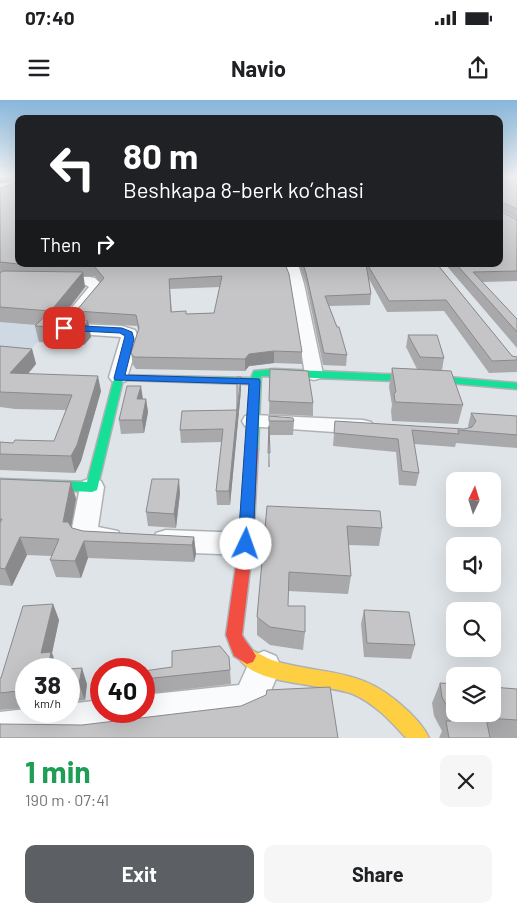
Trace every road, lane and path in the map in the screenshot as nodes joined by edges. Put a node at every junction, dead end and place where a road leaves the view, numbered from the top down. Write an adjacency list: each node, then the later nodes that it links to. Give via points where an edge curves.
1 (292, 267): 3 (street)
2 (0, 279): 4 (street, via 94,283 97,287 64,328 129,334)
3 (314, 374): 5 (street, via 264,372 256,376); 6 (street)
4 (119, 378): 5 (street); 10 (street)
5 (255, 381): 7 (street)
6 (517, 386)
7 (253, 421): 8 (street); 11 (street)
8 (381, 428)
9 (0, 482): 10 (street)
10 (92, 487): 11 (street, via 84,533 88,536)
11 (246, 544): 12 (street, via 234,635 240,650)
12 (264, 667): 13 (street, via 251,697 241,702); 14 (street, via 351,684 376,698)
13 (0, 730)
14 (419, 738)

